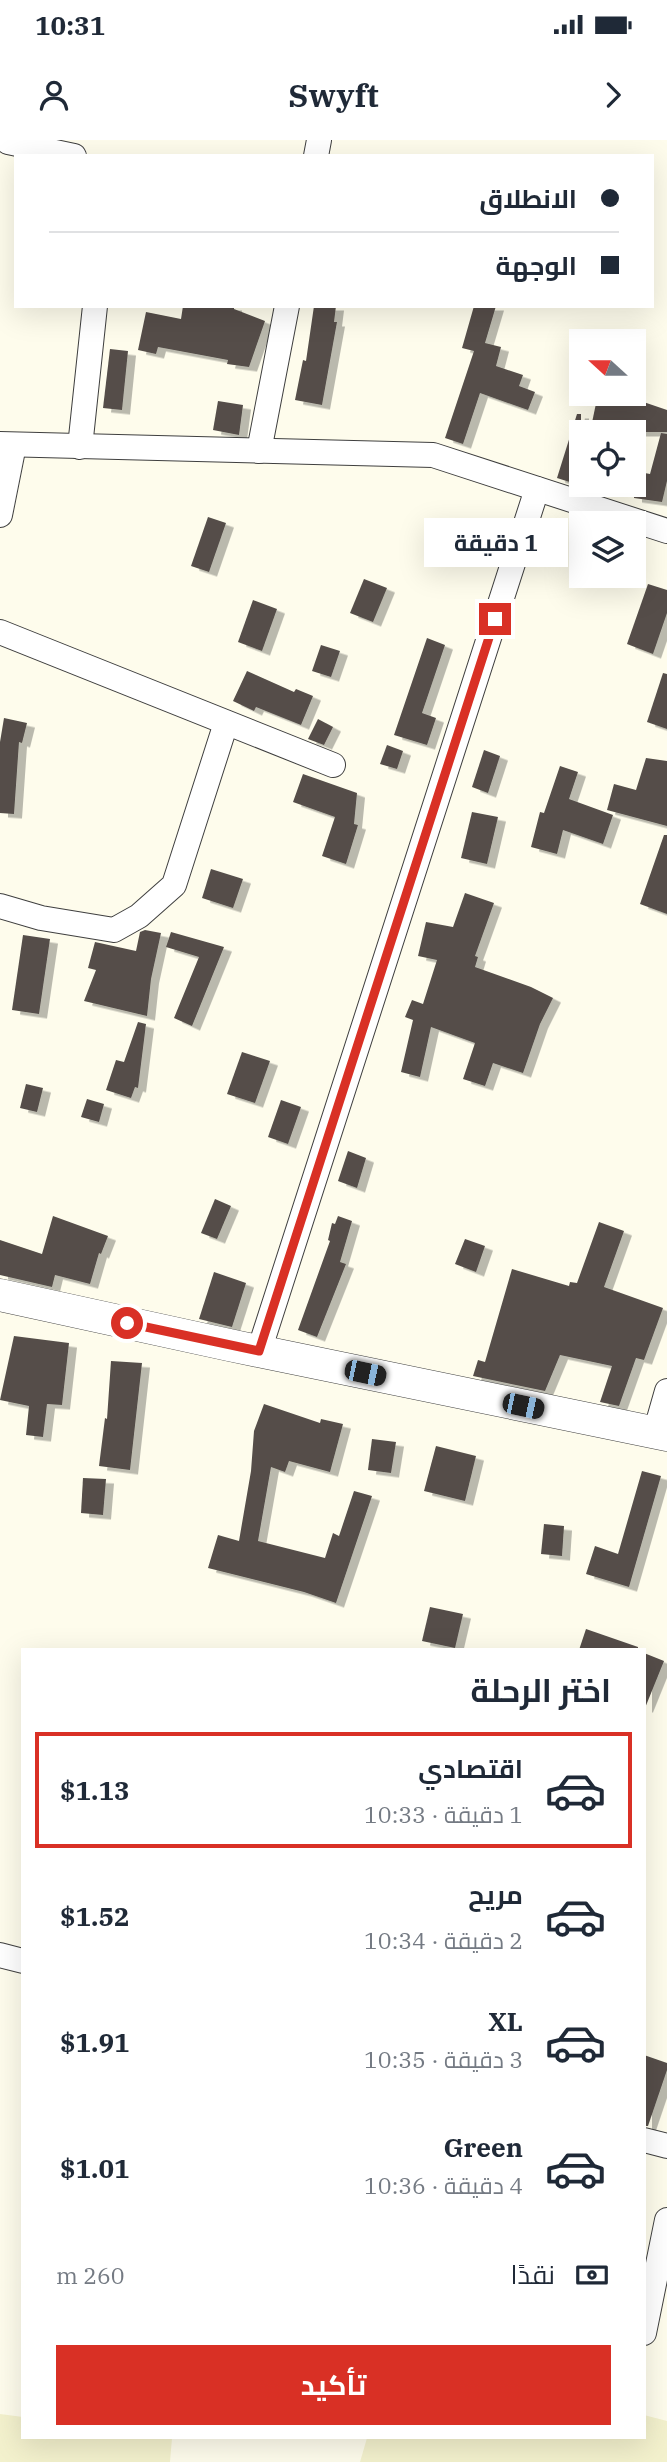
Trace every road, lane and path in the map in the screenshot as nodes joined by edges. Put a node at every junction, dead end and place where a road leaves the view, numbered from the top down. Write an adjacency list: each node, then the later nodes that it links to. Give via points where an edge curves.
1 (8, 140): 2 (street)
2 (65, 154)
3 (95, 308): 6 (street)
4 (287, 308): 7 (street)
5 (7, 445): 6 (street); 9 (street)
6 (80, 447): 7 (street)
7 (259, 451): 8 (street, via 433,455)
8 (537, 489): 10 (street); 16 (street)
9 (0, 514)
10 (667, 531)
11 (0, 632): 12 (street)
12 (226, 723): 13 (street); 14 (street, via 174,885 139,916 114,930)
13 (332, 765)
14 (0, 906)
15 (0, 1295): 16 (street)
16 (259, 1351): 18 (street)
17 (667, 1391): 18 (street)
18 (661, 1434)
19 (0, 1955): 20 (street)
20 (21, 1960)
21 (646, 2141): 22 (street)
22 (667, 2146)
23 (667, 2220): 24 (street)
24 (646, 2323)

